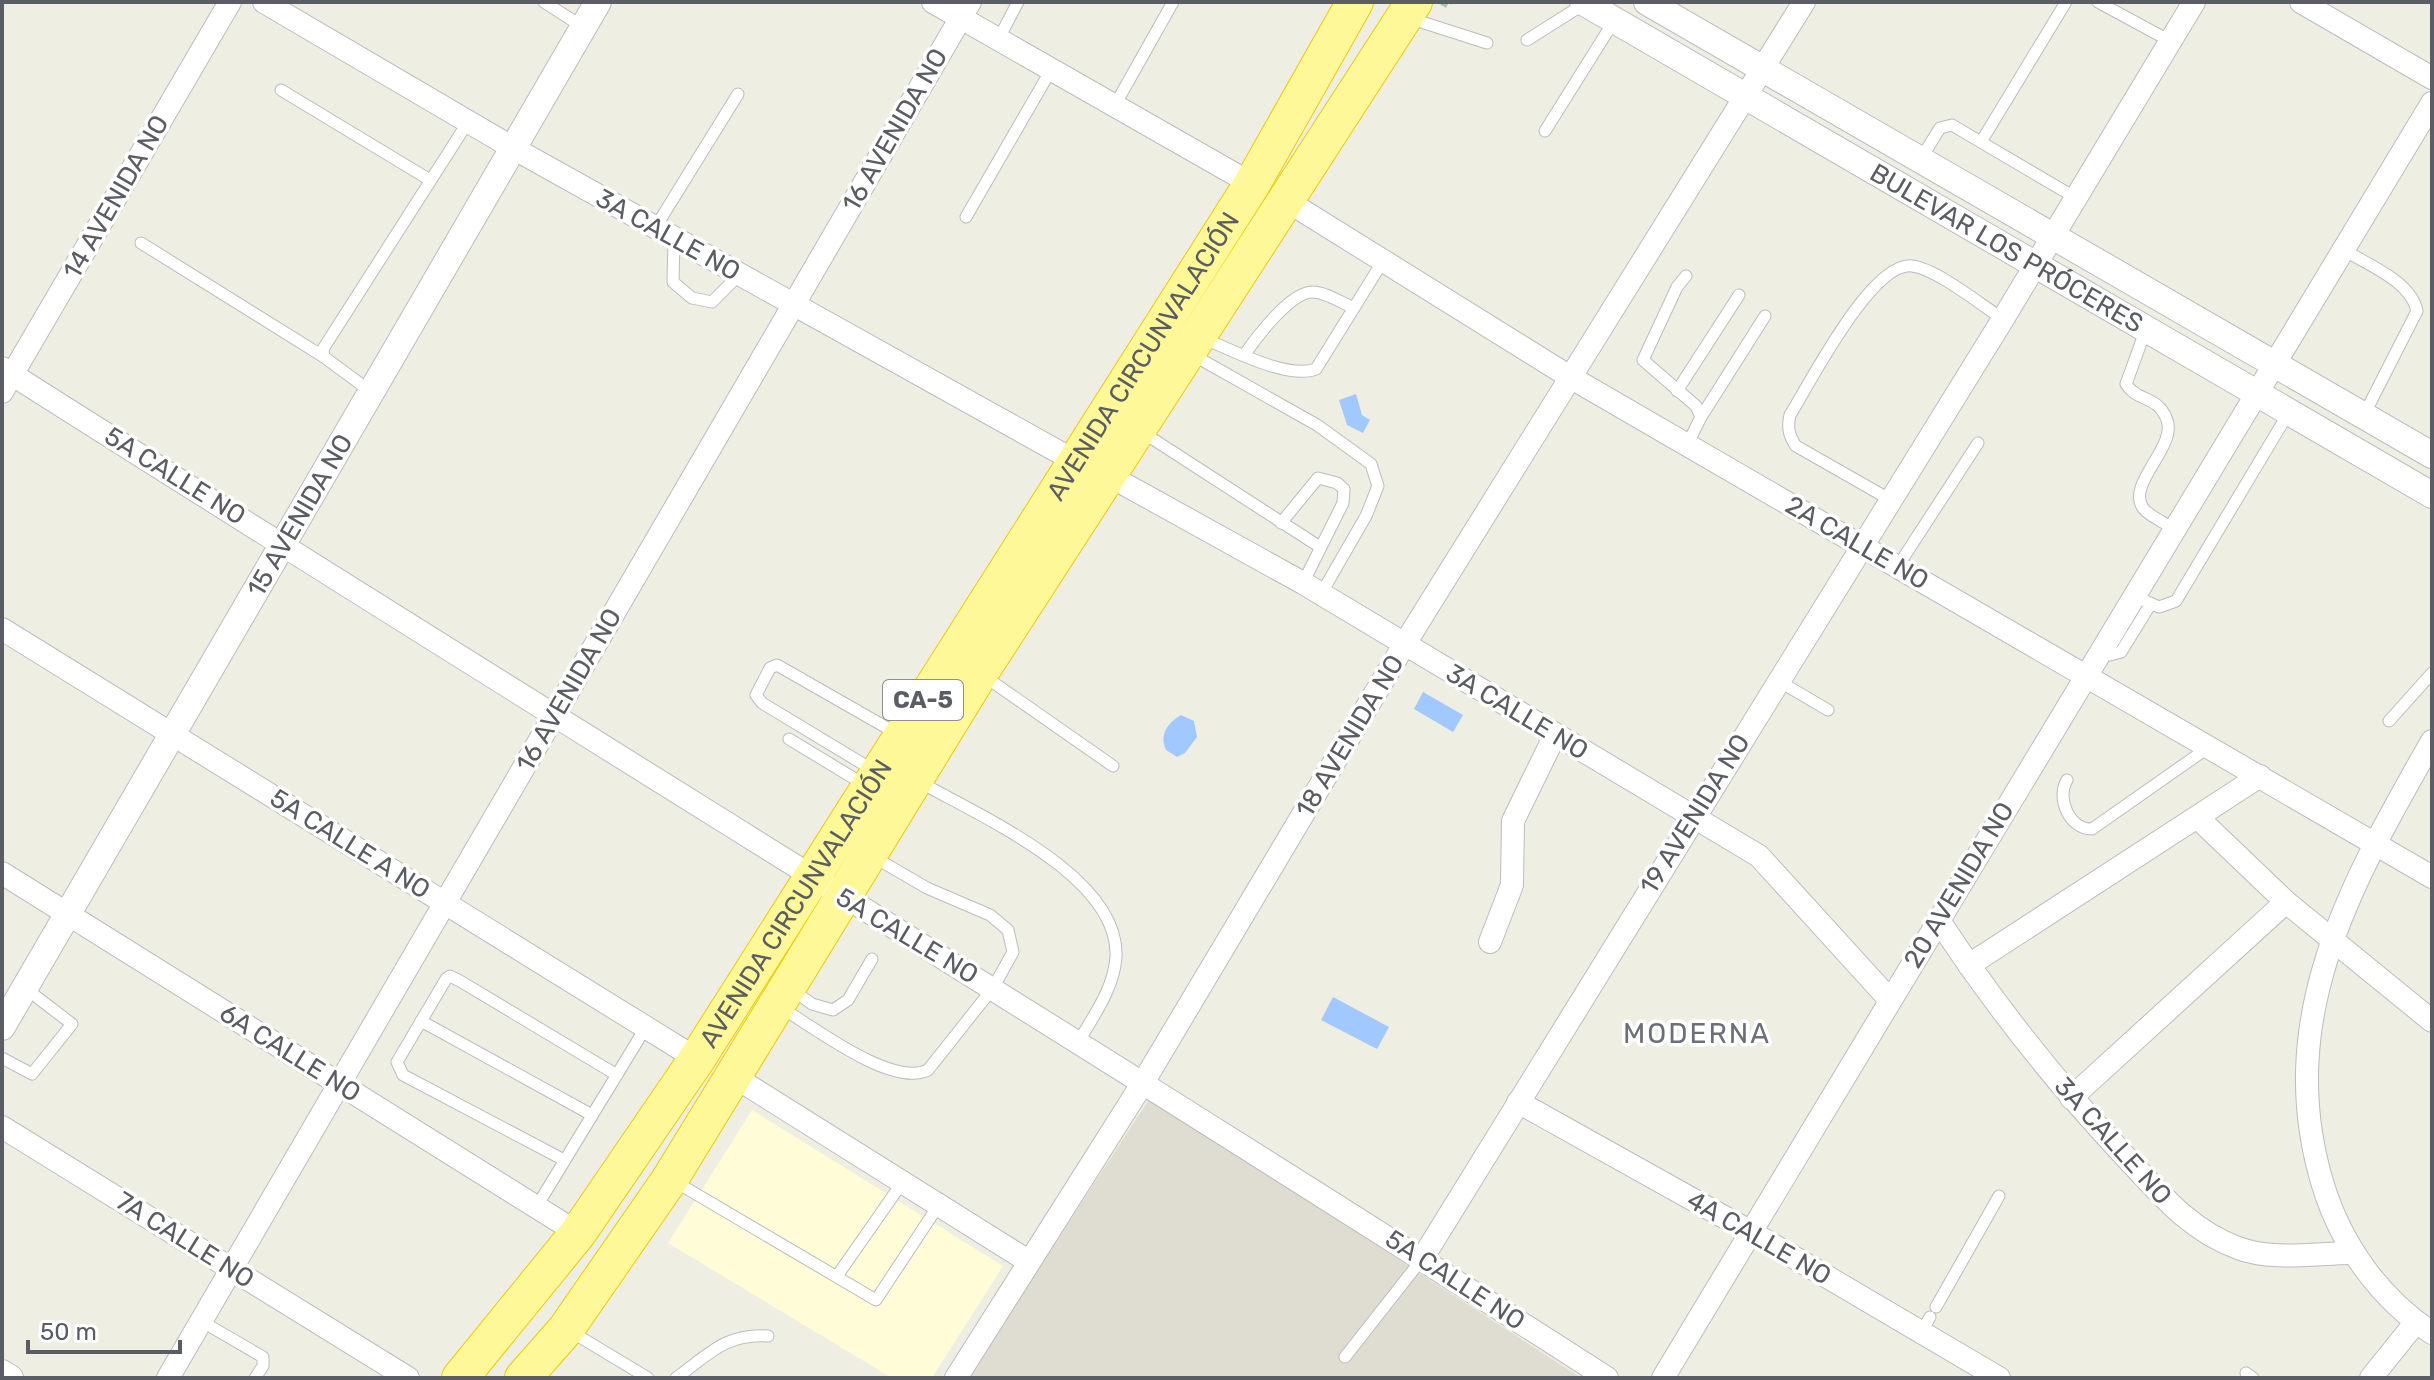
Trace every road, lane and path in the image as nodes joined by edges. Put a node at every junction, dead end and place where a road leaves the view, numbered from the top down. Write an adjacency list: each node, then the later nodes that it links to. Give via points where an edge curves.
1 (230, 2): 63 (street, 14 AVENIDA NO)
2 (264, 2): 34 (street, 3A CALLE NO)
3 (544, 2): 21 (lane)
4 (598, 2): 21 (street, 15 AVENIDA NO)
5 (933, 2): 19 (street)
6 (1018, 2): 22 (lane)
7 (1173, 2): 33 (lane)
8 (1355, 2): 40 (highway, AVENIDA CIRCUNVALACIÓN / CA-5)
9 (1440, 2): 10 (path)
10 (1451, 2)
11 (1584, 2): 20 (street, BULEVAR LOS PRÓCERES); 23 (lane)
12 (1647, 2): 27 (street, BULEVAR LOS PRÓCERES)
13 (1804, 2): 27 (street, 18 AVENIDA NO)
14 (2066, 2): 36 (lane)
15 (2098, 2): 24 (lane)
16 (2194, 2): 24 (street, 19 AVENIDA NO)
17 (2301, 2): 28 (street)
18 (1409, 9): 25 (lane); 42 (highway, AVENIDA CIRCUNVALACIÓN / CA-5)
19 (965, 10): 22 (street); 53 (street, 16 AVENIDA NO)
20 (1614, 21): 31 (street, BULEVAR LOS PRÓCERES); 35 (lane)
21 (583, 27): 37 (street, 15 AVENIDA NO)
22 (998, 40): 26 (street)
23 (1527, 40)
24 (2170, 41): 41 (street, 19 AVENIDA NO)
25 (1487, 43)
26 (1051, 70): 33 (street); 43 (lane)
27 (1762, 70): 31 (street, 18 AVENIDA NO); 38 (street, BULEVAR LOS PRÓCERES)
28 (2432, 78)
29 (281, 90): 39 (lane)
30 (738, 94): 44 (lane)
31 (1746, 96): 49 (street, BULEVAR LOS PRÓCERES); 62 (street, 18 AVENIDA NO)
32 (2432, 103): 47 (street, 20 AVENIDA NO)
33 (1115, 105): 40 (street)
34 (468, 122): 37 (street, 3A CALLE NO); 39 (lane)
35 (1545, 131)
36 (1981, 142): 38 (lane, via 1945,124); 41 (lane)
37 (513, 148): 44 (street, 3A CALLE NO); 65 (street, 15 AVENIDA NO)
38 (1920, 160): 45 (street, BULEVAR LOS PRÓCERES)
39 (430, 180): 60 (lane, via 326,341)
40 (1252, 184): 74 (highway, AVENIDA CIRCUNVALACIÓN / CA-5)
41 (2076, 198): 45 (street, 19 AVENIDA NO)
42 (1287, 201): 48 (street, 2A CALLE NO); 58 (highway, AVENIDA CIRCUNVALACIÓN / CA-5)
43 (966, 217)
44 (664, 234): 50 (street, 3A CALLE NO); 50 (lane, via 673,282 692,298 712,302)
45 (2053, 237): 49 (street, 19 AVENIDA NO); 61 (street, BULEVAR LOS PRÓCERES)
46 (141, 243): 60 (lane)
47 (2344, 250): 61 (street, 20 AVENIDA NO); 68 (lane, via 2406,290 2417,311)
48 (1383, 261): 54 (lane); 62 (street, 2A CALLE NO)
49 (2036, 264): 56 (street, 19 AVENIDA NO); 57 (street, BULEVAR LOS PRÓCERES)
50 (739, 275): 53 (street, 3A CALLE NO)
51 (1686, 276): 64 (lane, via 1643,360)
52 (1739, 295): 64 (lane)
53 (793, 305): 74 (street, 3A CALLE NO); 92 (street, 16 AVENIDA NO)
54 (1354, 308): 59 (lane, via 1306,293 1267,322); 59 (lane, via 1316,369 1282,369)
55 (1765, 316): 69 (lane)
56 (2003, 319): 76 (street, 19 AVENIDA NO); 76 (lane, via 1911,266 1894,269 1864,298 1788,425 1796,446)
57 (2146, 329): 66 (street, BULEVAR LOS PRÓCERES); 78 (lane, via 2126,384 2159,404 2169,423 2166,442 2142,483 2141,502 2143,509)
58 (1194, 344): 59 (lane); 70 (highway, AVENIDA CIRCUNVALACIÓN / CA-5); 83 (lane, via 1371,464 1378,486 1366,516)
59 (1245, 354)
60 (324, 357): 65 (lane)
61 (2275, 364): 66 (street, 20 AVENIDA NO); 68 (street, BULEVAR LOS PRÓCERES)
62 (1570, 377): 72 (street, 2A CALLE NO); 86 (street, 18 AVENIDA NO)
63 (6, 378): 79 (street, 5A CALLE NO)
64 (1677, 391): 69 (lane)
65 (372, 392): 79 (street, 15 AVENIDA NO)
66 (2257, 394): 67 (street, BULEVAR LOS PRÓCERES); 78 (street, 20 AVENIDA NO)
67 (2289, 412): 75 (street, BULEVAR LOS PRÓCERES); 84 (lane, via 2176,601 2166,606)
68 (2364, 416): 73 (street, BULEVAR LOS PRÓCERES)
69 (1701, 417): 72 (lane)
70 (1138, 429): 74 (highway, AVENIDA CIRCUNVALACIÓN / CA-5); 77 (lane)
71 (1978, 443): 82 (lane)
72 (1687, 445): 80 (street, 2A CALLE NO)
73 (2431, 453)
74 (1090, 468): 83 (street, 3A CALLE NO); 87 (highway, AVENIDA CIRCUNVALACIÓN / CA-5); 96 (highway, AVENIDA CIRCUNVALACIÓN / CA-5)
75 (2432, 495)
76 (1889, 499): 80 (street, 19 AVENIDA NO)
77 (1281, 523): 81 (lane); 81 (lane, via 1318,478 1337,483 1344,489 1343,503)
78 (2174, 529): 84 (street, 20 AVENIDA NO)
79 (283, 544): 92 (street, 5A CALLE NO); 95 (street, 15 AVENIDA NO)
80 (1861, 545): 82 (street, 2A CALLE NO); 90 (street, 19 AVENIDA NO)
81 (1320, 547): 83 (lane)
82 (1898, 566): 89 (street, 2A CALLE NO)
83 (1312, 588): 86 (street, 3A CALLE NO)
84 (2142, 600): 89 (street, 20 AVENIDA NO)
85 (2, 629): 95 (street, 5A CALLE A NO)
86 (1404, 645): 94 (street, 3A CALLE NO); 134 (street, 18 AVENIDA NO)
87 (980, 673): 100 (lane); 102 (highway, AVENIDA CIRCUNVALACIÓN / CA-5)
88 (2432, 673): 93 (lane)
89 (2085, 674): 99 (street, 2A CALLE NO); 116 (street, 20 AVENIDA NO)
90 (1777, 680): 91 (lane); 105 (street, 19 AVENIDA NO)
91 (1828, 710)
92 (554, 715): 110 (street, 5A CALLE NO); 114 (street, 16 AVENIDA NO)
93 (2389, 721)
94 (1555, 735): 105 (street, 3A CALLE NO); 118 (street, via 1513,821 1512,885)
95 (174, 736): 114 (street, 5A CALLE A NO); 115 (street, 15 AVENIDA NO)
96 (900, 736): 103 (highway, AVENIDA CIRCUNVALACIÓN / CA-5); 103 (lane, via 777,665 770,668 756,695 762,703)
97 (789, 739): 103 (lane)
98 (2432, 741): 107 (street)
99 (2209, 747): 101 (street, 2A CALLE NO); 104 (lane, via 2092,829 2079,825 2061,799)
100 (1113, 766)
101 (2260, 776): 106 (street); 107 (street, 2A CALLE NO)
102 (913, 778): 108 (highway, AVENIDA CIRCUNVALACIÓN / CA-5); 129 (lane, via 1081,880 1110,917 1116,941 1114,971)
103 (873, 780): 110 (highway, AVENIDA CIRCUNVALACIÓN / CA-5)
104 (2067, 780)
105 (1693, 817): 124 (street, 3A CALLE NO, via 1759,856); 137 (street, 19 AVENIDA NO)
106 (2198, 818): 113 (street); 120 (street)
107 (2374, 843): 111 (street, 2A CALLE NO); 117 (street)
108 (868, 853): 112 (highway, AVENIDA CIRCUNVALACIÓN / CA-5); 122 (lane, via 927,888 990,915 1008,930 1013,952)
109 (2, 873): 115 (street, 6A CALLE NO)
110 (810, 877): 112 (street, 5A CALLE NO); 131 (highway, AVENIDA CIRCUNVALACIÓN / CA-5)
111 (2432, 877)
112 (842, 896): 122 (street, 5A CALLE NO); 123 (highway, AVENIDA CIRCUNVALACIÓN / CA-5)
113 (2286, 902): 117 (street); 136 (street)
114 (447, 904): 128 (street, 5A CALLE A NO); 135 (street, 16 AVENIDA NO)
115 (68, 914): 121 (street, 15 AVENIDA NO); 135 (street, 6A CALLE NO)
116 (1938, 919): 120 (street, 3A CALLE NO); 124 (street, 20 AVENIDA NO)
117 (2332, 941): 126 (street); 148 (street, via 2312,1012 2304,1078 2310,1144 2330,1208)
118 (1490, 942)
119 (872, 959): 123 (lane, via 848,1000 833,1010)
120 (1969, 965): 136 (street, 3A CALLE NO)
121 (25, 988): 127 (street, 15 AVENIDA NO); 130 (lane, via 72,1024 32,1074)
122 (993, 988): 123 (lane, via 928,1070 917,1075 884,1068); 129 (street, 5A CALLE NO)
123 (782, 996): 133 (highway, AVENIDA CIRCUNVALACIÓN / CA-5)
124 (1890, 1000): 146 (street, 20 AVENIDA NO)
125 (421, 1021): 132 (lane, via 450,976); 138 (lane); 140 (lane, via 397,1062 403,1075)
126 (2432, 1021)
127 (2, 1027)
128 (646, 1027): 131 (street, 5A CALLE A NO); 132 (lane)
129 (1079, 1041): 134 (street, 5A CALLE NO)
130 (2, 1058)
131 (697, 1059): 147 (highway, AVENIDA CIRCUNVALACIÓN / CA-5)
132 (617, 1075): 138 (lane)
133 (733, 1076): 141 (highway, AVENIDA CIRCUNVALACIÓN / CA-5); 142 (street)
134 (1144, 1081): 149 (street, 5A CALLE NO); 150 (street, 18 AVENIDA NO)
135 (339, 1083): 144 (street, 6A CALLE NO); 151 (street, 16 AVENIDA NO)
136 (2071, 1098): 148 (street, 3A CALLE NO, via 2178,1213 2208,1235 2241,1250)
137 (1518, 1102): 146 (street, 4A CALLE NO); 149 (street, 19 AVENIDA NO)
138 (592, 1115): 140 (lane)
139 (2, 1127): 151 (street, 7A CALLE NO)
140 (564, 1160): 144 (lane)
141 (670, 1179): 152 (lane); 156 (highway, AVENIDA CIRCUNVALACIÓN / CA-5)
142 (902, 1183): 145 (street); 152 (lane)
143 (1999, 1196): 153 (lane)
144 (537, 1206): 147 (street, 6A CALLE NO)
145 (938, 1206): 150 (street); 152 (lane, via 876,1300)
146 (1751, 1232): 153 (street, 4A CALLE NO); 170 (street, 20 AVENIDA NO)
147 (578, 1233): 160 (highway, AVENIDA CIRCUNVALACIÓN / CA-5)
148 (2353, 1253): 155 (street, via 2382,1290)
149 (1422, 1259): 158 (lane, 19 AVENIDA NO); 169 (street, 5A CALLE NO)
150 (1028, 1261): 168 (street, 18 AVENIDA NO)
151 (231, 1269): 154 (street, 16 AVENIDA NO); 164 (street, 7A CALLE NO)
152 (837, 1276)
153 (1929, 1319): 171 (street, 4A CALLE NO)
154 (201, 1321): 161 (street, 16 AVENIDA NO); 163 (lane, via 263,1357)
155 (2424, 1328): 172 (street)
156 (566, 1329): 165 (highway, AVENIDA CIRCUNVALACIÓN / CA-5); 166 (lane)
157 (768, 1336): 167 (lane, via 749,1334 715,1347)
158 (1345, 1357)
159 (2, 1373): 162 (street)
160 (461, 1373)
161 (176, 1375)
162 (10, 1378)
163 (255, 1378)
164 (408, 1378)
165 (523, 1378)
166 (648, 1378)
167 (676, 1378)
168 (956, 1378)
169 (1607, 1378)
170 (1663, 1378)
171 (1999, 1378)
172 (2371, 1378)

